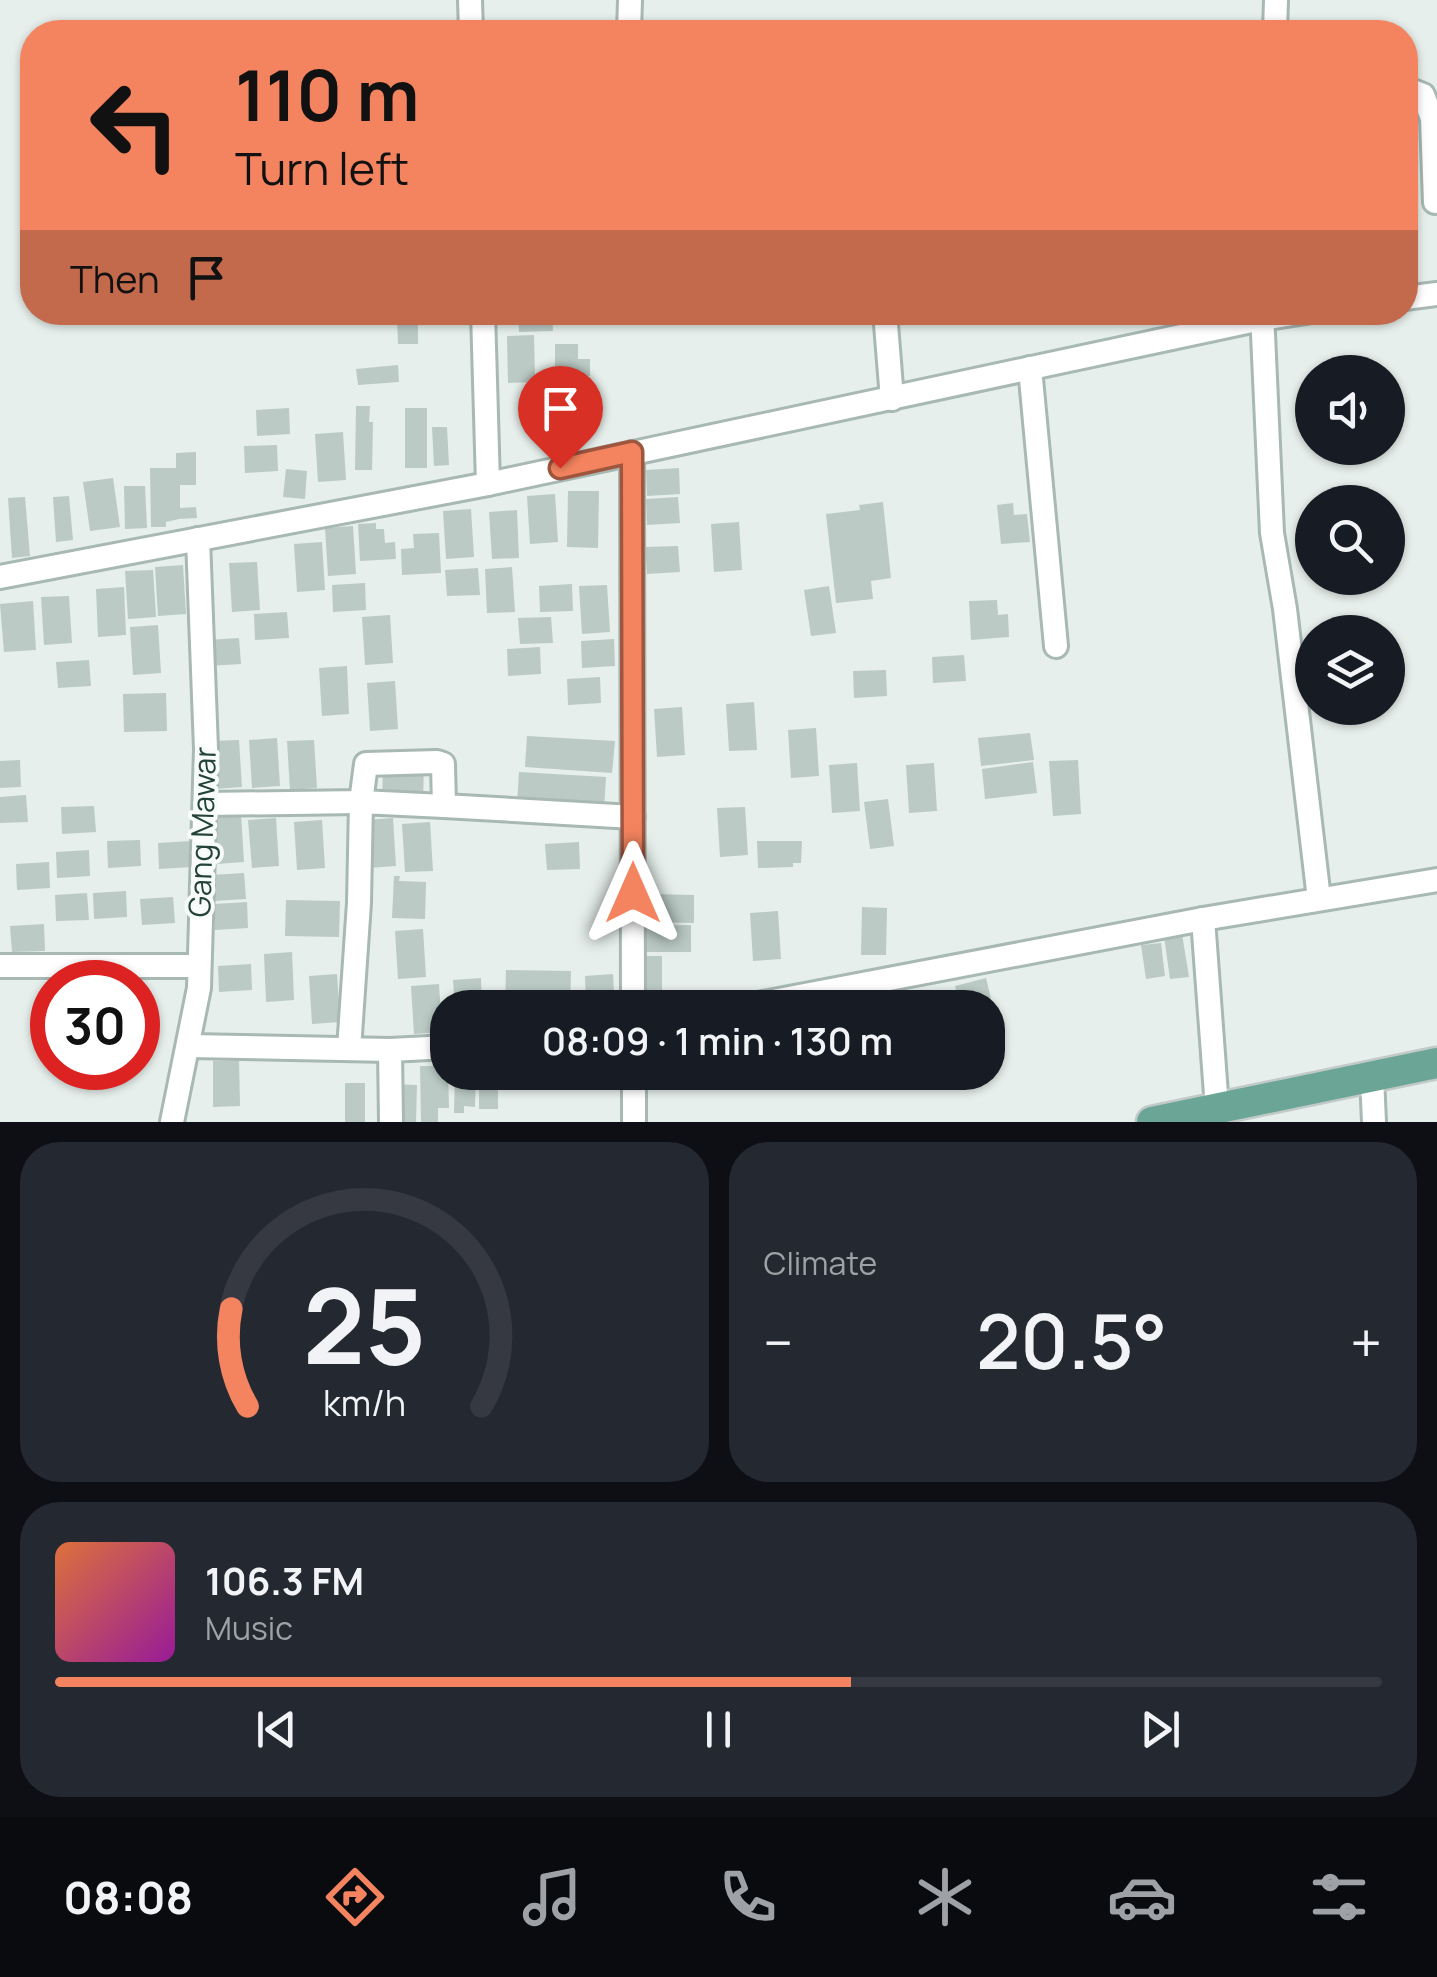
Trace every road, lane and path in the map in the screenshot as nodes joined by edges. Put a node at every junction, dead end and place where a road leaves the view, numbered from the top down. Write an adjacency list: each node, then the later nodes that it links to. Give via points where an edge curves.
1 (1418, 92): 2 (street, via 1432,118)
2 (1434, 202)
3 (482, 325): 10 (street)
4 (886, 325): 8 (street)
5 (1221, 325): 7 (street)
6 (1261, 325): 19 (street, via 1272,532)
7 (1030, 368): 8 (street); 13 (street)
8 (892, 399): 9 (street)
9 (632, 452): 10 (street); 17 (street)
10 (488, 484): 11 (street)
11 (198, 539): 12 (street); 15 (street, Gang Mawar)
12 (0, 577)
13 (1056, 646)
14 (361, 802): 15 (street); 16 (street); 16 (street, via 366,764 437,762 445,770); 27 (street)
15 (206, 804): 22 (street, Gang Mawar)
16 (444, 806): 17 (street)
17 (632, 817): 23 (street)
18 (1437, 880): 19 (street)
19 (1319, 900): 20 (street)
20 (1203, 919): 24 (street); 32 (street)
21 (0, 966): 22 (street)
22 (198, 966): 25 (street, Gang Mawar)
23 (633, 990)
24 (831, 990)
25 (190, 1046): 27 (street); 33 (street, Gang Mawar)
26 (430, 1048): 28 (street)
27 (349, 1049): 28 (street)
28 (390, 1050): 34 (street)
29 (1437, 1063): 30 (main road)
30 (1372, 1076): 32 (main road); 37 (street)
31 (634, 1090): 35 (street)
32 (1217, 1108): 36 (main road)
33 (172, 1122)
34 (391, 1122)
35 (634, 1122)
36 (1152, 1122)
37 (1374, 1122)

